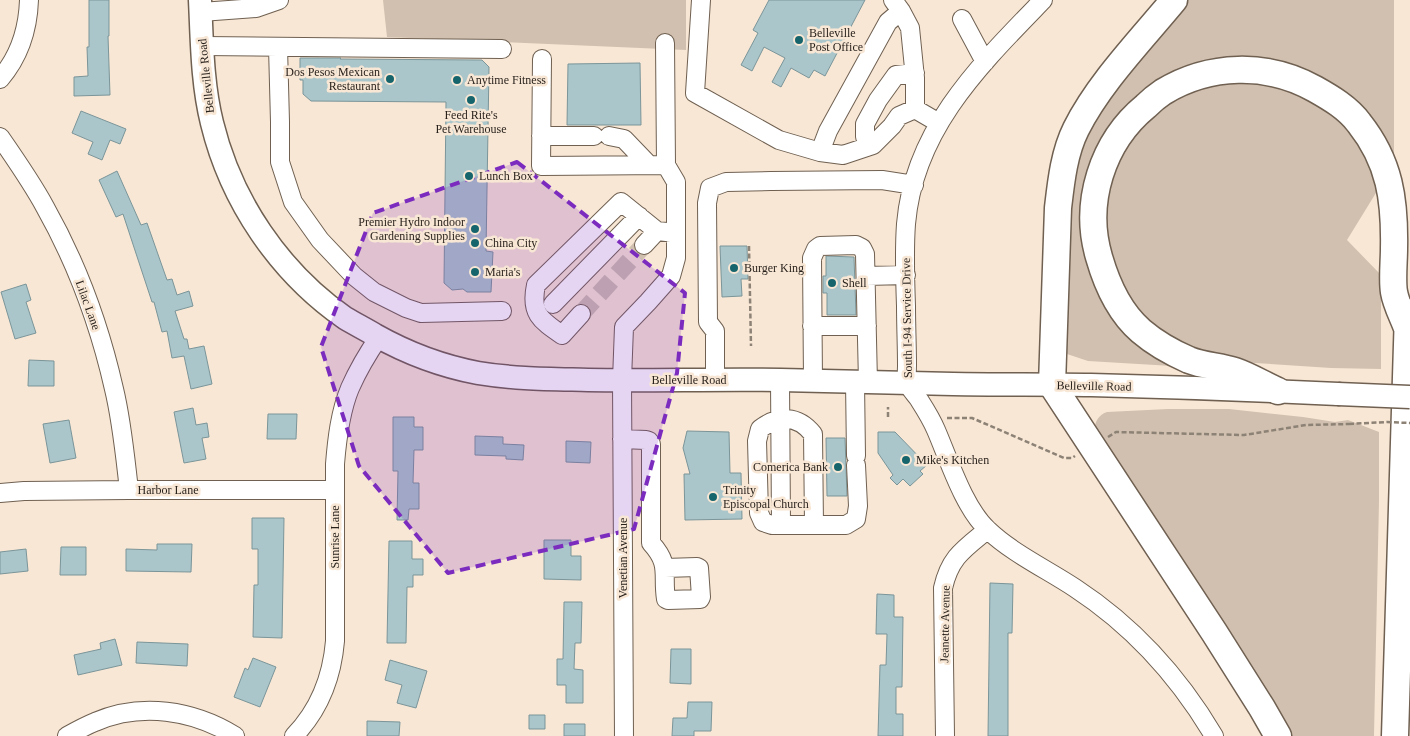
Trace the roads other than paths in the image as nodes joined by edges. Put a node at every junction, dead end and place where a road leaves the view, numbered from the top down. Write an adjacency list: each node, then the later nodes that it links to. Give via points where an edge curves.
1 (28, 0): 16 (street, via 21,43)
2 (279, 0): 6 (street, via 256,8)
3 (701, 0): 22 (street, via 695,93 779,140)
4 (1043, 0): 14 (street, South I-94 Service Drive)
5 (1174, 0): 45 (highway, via 1090,104 1075,131 1067,156 1058,208)
6 (200, 6): 10 (main road, Belleville Road)
7 (897, 6): 15 (street, via 910,28); 22 (street, via 828,131)
8 (962, 19): 14 (street)
9 (665, 43): 23 (street)
10 (203, 46): 11 (street); 38 (main road, Belleville Road, via 205,86 214,131 227,170 253,221 269,245 308,287 348,320)
11 (278, 47): 12 (street); 33 (street, via 280,162 293,202 320,240 374,292 406,308 421,313)
12 (502, 49)
13 (542, 59): 19 (street)
14 (985, 62): 18 (street, South I-94 Service Drive, via 956,96)
15 (915, 73): 17 (street); 21 (street, via 896,75 878,100 865,124 865,137)
16 (0, 80)
17 (915, 109): 18 (street); 21 (street, via 899,116)
18 (938, 124): 24 (street, South I-94 Service Drive)
19 (542, 136): 23 (street, via 624,139); 23 (street, via 541,166)
20 (0, 137): 50 (street, Lilac Lane, via 45,207 81,284 114,388)
21 (873, 145): 22 (street, via 843,155)
22 (820, 152)
23 (658, 165): 27 (street, Venetian Avenue, via 676,182)
24 (914, 185): 30 (street, South I-94 Service Drive, via 906,224); 40 (street, via 882,180 771,181 726,182 710,188 708,322 715,331)
25 (639, 216): 26 (street); 32 (street); 34 (street, via 621,202 536,285 533,296 535,309 547,325 562,335)
26 (657, 231): 27 (street); 29 (street)
27 (676, 232): 39 (street, Venetian Avenue, via 676,258 671,276 624,327)
28 (1410, 234): 37 (highway)
29 (644, 245)
30 (906, 275): 31 (street); 44 (street, South I-94 Service Drive)
31 (866, 276): 35 (street, via 862,248 856,245 820,246 816,249 812,258); 36 (street)
32 (553, 304)
33 (502, 311)
34 (581, 314)
35 (812, 326): 36 (street); 42 (street)
36 (867, 326): 43 (street)
37 (1407, 328): 46 (highway, via 1394,291 1391,192 1384,164 1358,121 1341,105 1303,82 1254,69 1204,74 1162,92 1126,124 1112,144 1099,174 1093,210 1095,245 1105,279 1120,308 1141,331 1161,345 1189,360 1235,371); 65 (highway)
38 (379, 337): 39 (main road, Belleville Road, via 423,358 478,373 524,378); 51 (street, Sunrise Lane, via 349,389 337,445)
39 (622, 380): 40 (main road, Belleville Road); 49 (street, Venetian Avenue)
40 (716, 380): 41 (main road, Belleville Road)
41 (780, 380): 42 (main road, Belleville Road); 48 (street)
42 (813, 381): 43 (main road, Belleville Road)
43 (861, 382): 44 (main road, Belleville Road); 53 (street, via 856,519 846,525)
44 (907, 383): 45 (main road, Belleville Road); 54 (street, South I-94 Service Drive, via 931,418 968,503)
45 (1052, 385): 46 (main road, Belleville Road); 64 (highway)
46 (1278, 391): 47 (main road, Belleville Road, bridge)
47 (1410, 397)
48 (780, 418): 53 (street, via 806,426 813,434); 53 (street, via 760,429 757,440 759,513 763,522 772,525)
49 (622, 439): 55 (street, Venetian Avenue); 56 (street, via 646,440 651,444)
50 (129, 490): 51 (street, Harbor Lane); 52 (street, Harbor Lane)
51 (335, 490): 60 (street, Sunrise Lane, via 334,656 321,696)
52 (0, 493)
53 (814, 525)
54 (987, 530): 62 (street, Jeanette Avenue, via 953,560 943,588); 63 (street, South I-94 Service Drive, via 1077,589 1130,630 1178,682)
55 (623, 543): 56 (street); 61 (street, Venetian Avenue)
56 (652, 543): 57 (street)
57 (665, 568)
58 (67, 736): 59 (street, via 118,714 161,711 195,717)
59 (235, 736)
60 (294, 736)
61 (624, 736)
62 (945, 736)
63 (1214, 736)
64 (1278, 736)
65 (1395, 736)

